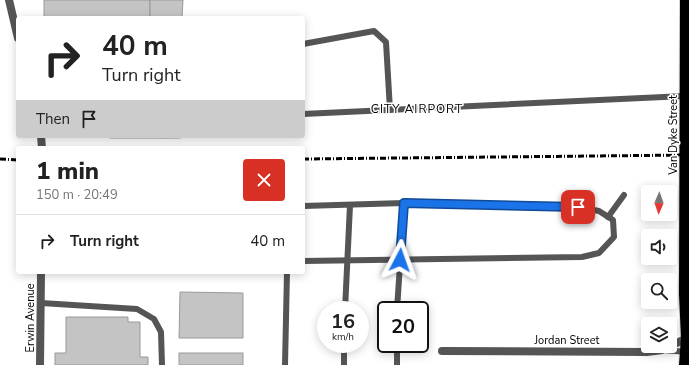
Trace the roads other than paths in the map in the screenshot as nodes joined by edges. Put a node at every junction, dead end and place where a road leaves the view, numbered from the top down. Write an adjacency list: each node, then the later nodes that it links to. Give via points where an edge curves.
1 (9, 0): 3 (street)
2 (685, 0): 5 (main road, Van Dyke Street)
3 (16, 30)
4 (305, 44): 6 (lane, via 374,31 386,42)
5 (685, 96): 6 (lane); 21 (main road, Van Dyke Street, via 684,294)
6 (390, 110): 7 (lane)
7 (305, 114)
8 (624, 195): 12 (lane)
9 (404, 203): 10 (lane); 12 (lane, via 578,207 599,211); 14 (lane)
10 (350, 205): 11 (lane); 13 (lane)
11 (305, 206)
12 (608, 217): 14 (lane, via 613,220 614,237 599,253 582,257)
13 (348, 259): 14 (lane); 15 (lane); 18 (lane)
14 (400, 260): 19 (lane)
15 (305, 261)
16 (41, 274): 20 (street, Erwin Avenue)
17 (287, 274): 31 (lane)
18 (346, 301)
19 (398, 301)
20 (41, 303): 29 (street, Erwin Avenue); 30 (lane, via 137,308 154,319 161,332)
21 (688, 337): 22 (street, Jordan Street); 26 (main road, Van Dyke Street)
22 (677, 342)
23 (442, 351): 25 (street, Jordan Street)
24 (677, 351): 26 (lane)
25 (641, 352)
26 (687, 352): 34 (main road, Van Dyke Street)
27 (344, 353): 32 (lane)
28 (397, 353): 33 (lane)
29 (40, 365)
30 (162, 365)
31 (285, 365)
32 (344, 365)
33 (397, 365)
34 (684, 365)

